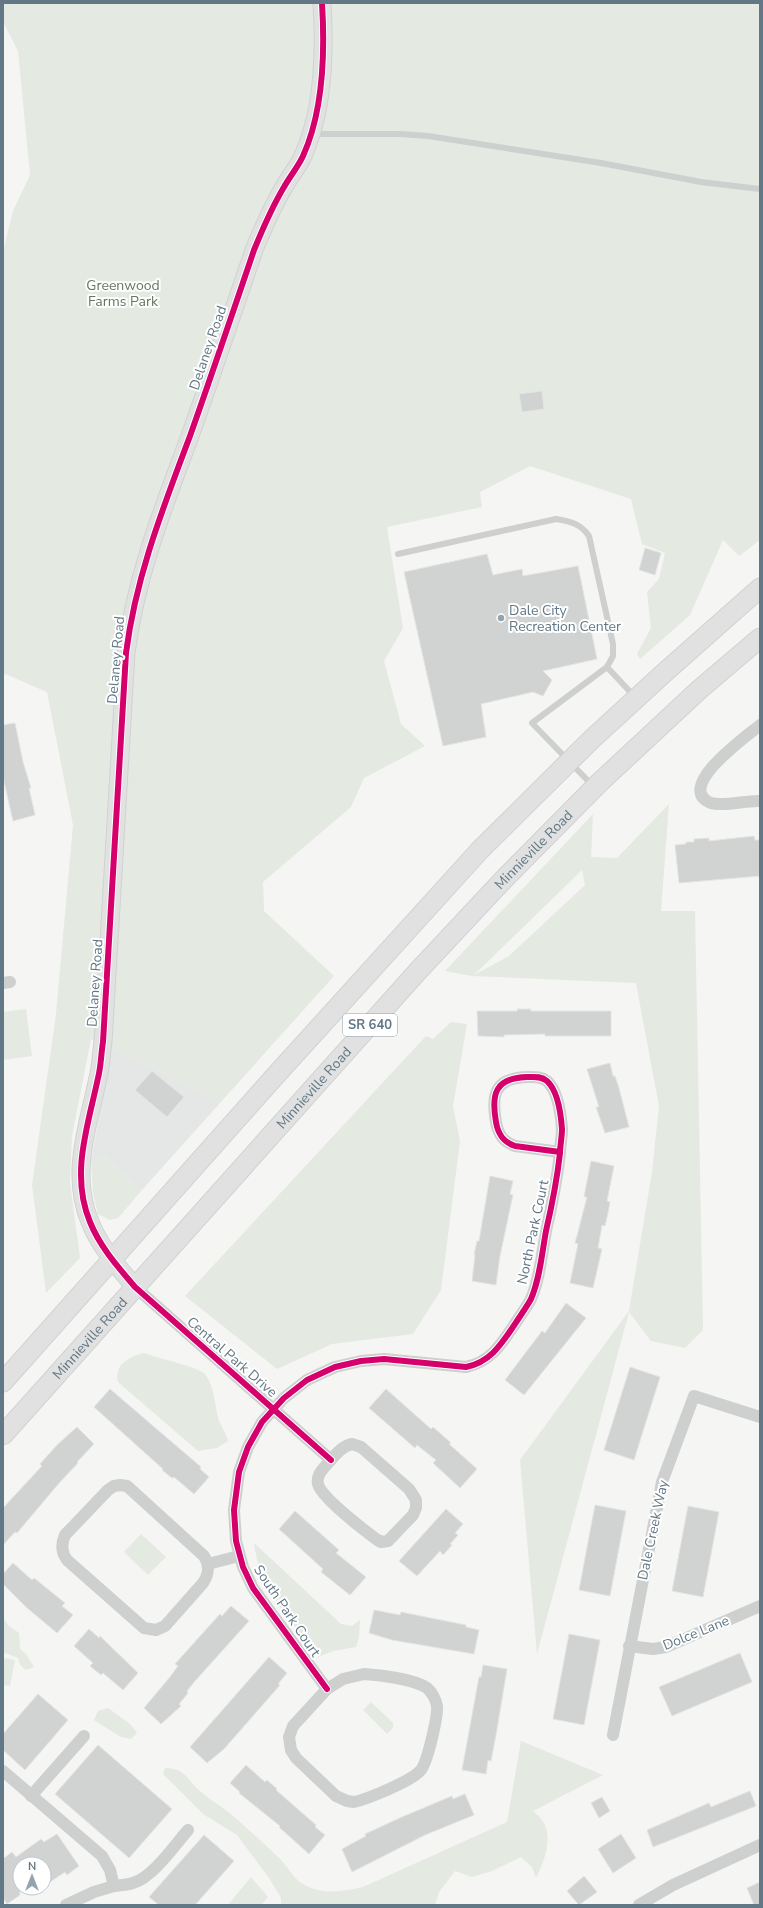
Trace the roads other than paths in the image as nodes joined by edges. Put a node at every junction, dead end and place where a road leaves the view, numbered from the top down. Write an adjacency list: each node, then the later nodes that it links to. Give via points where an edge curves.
1 (322, 3): 2 (street, Delaney Road, via 319,100)
2 (312, 134): 3 (lane, via 428,136 601,163 701,182); 14 (street, Delaney Road, via 302,158 268,217 254,250 158,524 131,616 126,653 103,1042 84,1143 81,1173 83,1204 90,1223)
3 (760, 189)
4 (398, 554): 7 (lane, via 556,519 579,525 589,536 614,649)
5 (760, 588): 8 (main road, SR 640)
6 (760, 638): 11 (main road, Minnieville Road / SR 640)
7 (607, 667): 8 (lane); 10 (lane, via 532,724)
8 (636, 699): 10 (main road, SR 640)
9 (760, 725): 12 (street, via 712,766 702,781 701,791 703,797 712,803)
10 (569, 762): 11 (lane); 14 (main road, SR 640, via 480,850 428,906)
11 (594, 787): 15 (main road, Minnieville Road / SR 640, via 418,971)
12 (760, 801)
13 (560, 1152): 13 (street, North Park Court, via 515,1146 502,1138 493,1104 495,1094 504,1083 515,1077 534,1077 545,1080 551,1086 561,1119); 17 (street, North Park Court, via 536,1286 525,1309 492,1354 478,1364 466,1367 384,1359 344,1364 307,1380)
14 (112, 1260): 15 (street, Delaney Road); 16 (main road, SR 640)
15 (135, 1288): 17 (street, Central Park Drive); 19 (main road, Minnieville Road / SR 640)
16 (3, 1382)
17 (273, 1409): 20 (street, Central Park Drive); 21 (street, South Park Court, via 256,1431 239,1472 234,1510)
18 (760, 1417): 24 (street, Dale Creek Way, via 694,1396 662,1482)
19 (3, 1436)
20 (331, 1460): 20 (street, via 347,1445 356,1444 413,1494 416,1500 415,1512 390,1540 385,1542 376,1539 323,1492 318,1483 319,1476)
21 (239, 1556): 22 (street, South Park Court); 25 (street, South Park Court, via 253,1588)
22 (208, 1564): 22 (street, via 204,1556 123,1485 108,1490 66,1535 62,1544 67,1560 147,1630 159,1630 165,1626 204,1583 208,1575)
23 (760, 1606): 24 (street, Dolce Lane, via 666,1647 653,1649)
24 (629, 1646): 26 (street, Dale Creek Way)
25 (327, 1689): 25 (street, via 343,1679 364,1674 416,1683 433,1694 437,1708 426,1761 421,1770 412,1777 360,1801 347,1801 336,1796 296,1758 289,1742 293,1726)
26 (613, 1735)
27 (84, 1736): 29 (street)
28 (3, 1772): 29 (street)
29 (31, 1796): 32 (street, via 102,1856 110,1870)
30 (188, 1830): 32 (street, via 141,1879 132,1884)
31 (760, 1845): 34 (street, via 673,1885)
32 (114, 1886): 33 (street)
33 (66, 1905)
34 (640, 1905)

